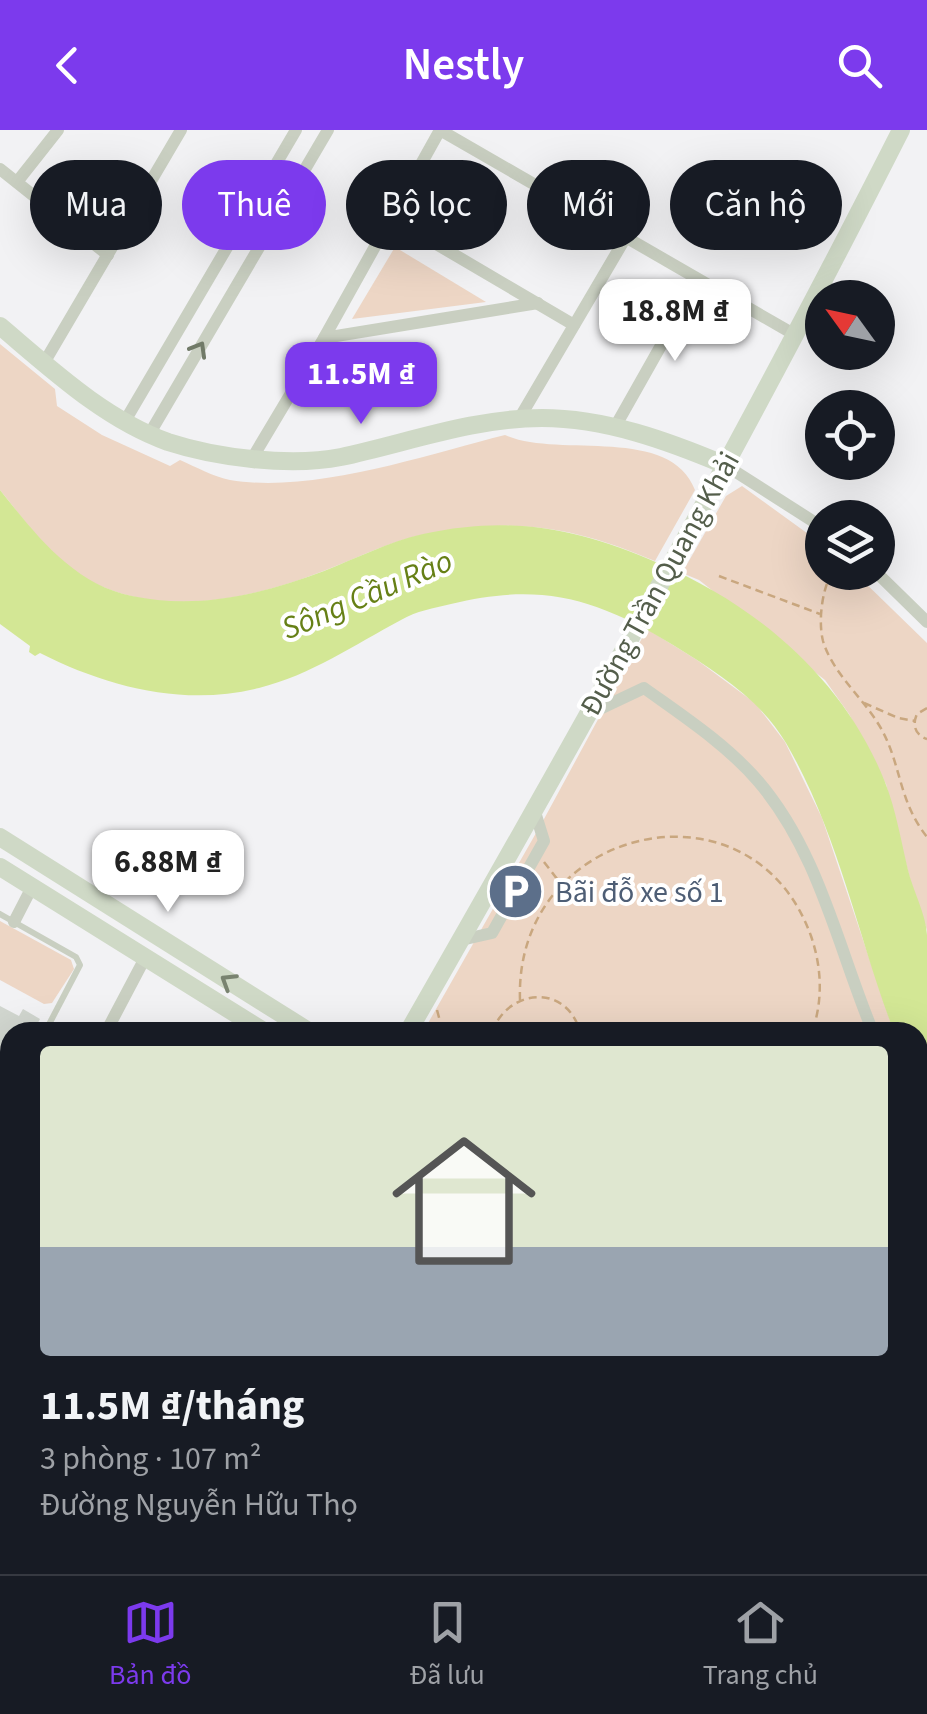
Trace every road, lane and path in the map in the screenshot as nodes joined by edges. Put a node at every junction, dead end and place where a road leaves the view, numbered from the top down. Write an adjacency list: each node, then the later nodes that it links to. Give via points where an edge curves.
1 (58, 130): 10 (street)
2 (180, 130): 15 (street)
3 (296, 130): 24 (street)
4 (328, 130): 26 (street, one-way to 4)
5 (440, 130): 7 (street); 9 (street)
6 (901, 130): 20 (street, Đường Trần Quang Khải)
7 (424, 160)
8 (0, 168): 10 (street)
9 (527, 180)
10 (18, 182): 15 (street)
11 (374, 250): 21 (street)
12 (447, 250): 17 (street)
13 (618, 250): 18 (street)
14 (648, 250): 16 (street)
15 (108, 255): 22 (street)
16 (698, 280): 20 (street); 25 (street)
17 (538, 303): 18 (street); 21 (street)
18 (574, 325): 23 (street)
19 (0, 326): 22 (street)
20 (797, 336): 28 (street, Đường Trần Quang Khải)
21 (324, 338): 27 (street)
22 (44, 362): 24 (street)
23 (519, 420): 25 (street); 27 (street, via 336,458)
24 (125, 421): 26 (street)
25 (616, 427): 28 (street)
26 (150, 433): 27 (street, via 214,454)
27 (254, 458)
28 (725, 465): 29 (street); 37 (street, Đường Trần Quang Khải)
29 (805, 517)
30 (718, 576): 33 (path)
31 (826, 590): 33 (path)
32 (894, 590): 34 (street)
33 (822, 614): 35 (path, via 824,641)
34 (927, 622)
35 (863, 702): 38 (path); 42 (path, via 892,749 900,789)
36 (927, 708): 38 (path)
37 (589, 714): 40 (street, Đường Trần Quang Khải); 60 (street, via 644,688 758,781 800,845)
38 (914, 721): 39 (path)
39 (927, 739)
40 (534, 812): 43 (street, via 544,841); 49 (street, Đường Trần Quang Khải)
41 (0, 837): 55 (street, one-way to 41)
42 (927, 838)
43 (537, 853): 45 (path); 49 (street, via 492,933)
44 (0, 867): 46 (street)
45 (562, 885): 51 (path, via 528,937); 59 (path, via 584,863 626,842 672,836 724,845 769,871 802,912 820,961)
46 (32, 887): 48 (street); 50 (street)
47 (0, 914): 48 (lane)
48 (14, 922): 52 (lane, via 80,965)
49 (461, 940): 56 (street, Đường Trần Quang Khải)
50 (145, 958): 53 (street); 54 (street)
51 (520, 1000): 57 (path); 58 (path, via 548,998)
52 (50, 1022)
53 (111, 1022)
54 (249, 1022)
55 (294, 1022)
56 (414, 1022)
57 (496, 1022)
58 (575, 1022)
59 (816, 1022)
60 (869, 1022)

